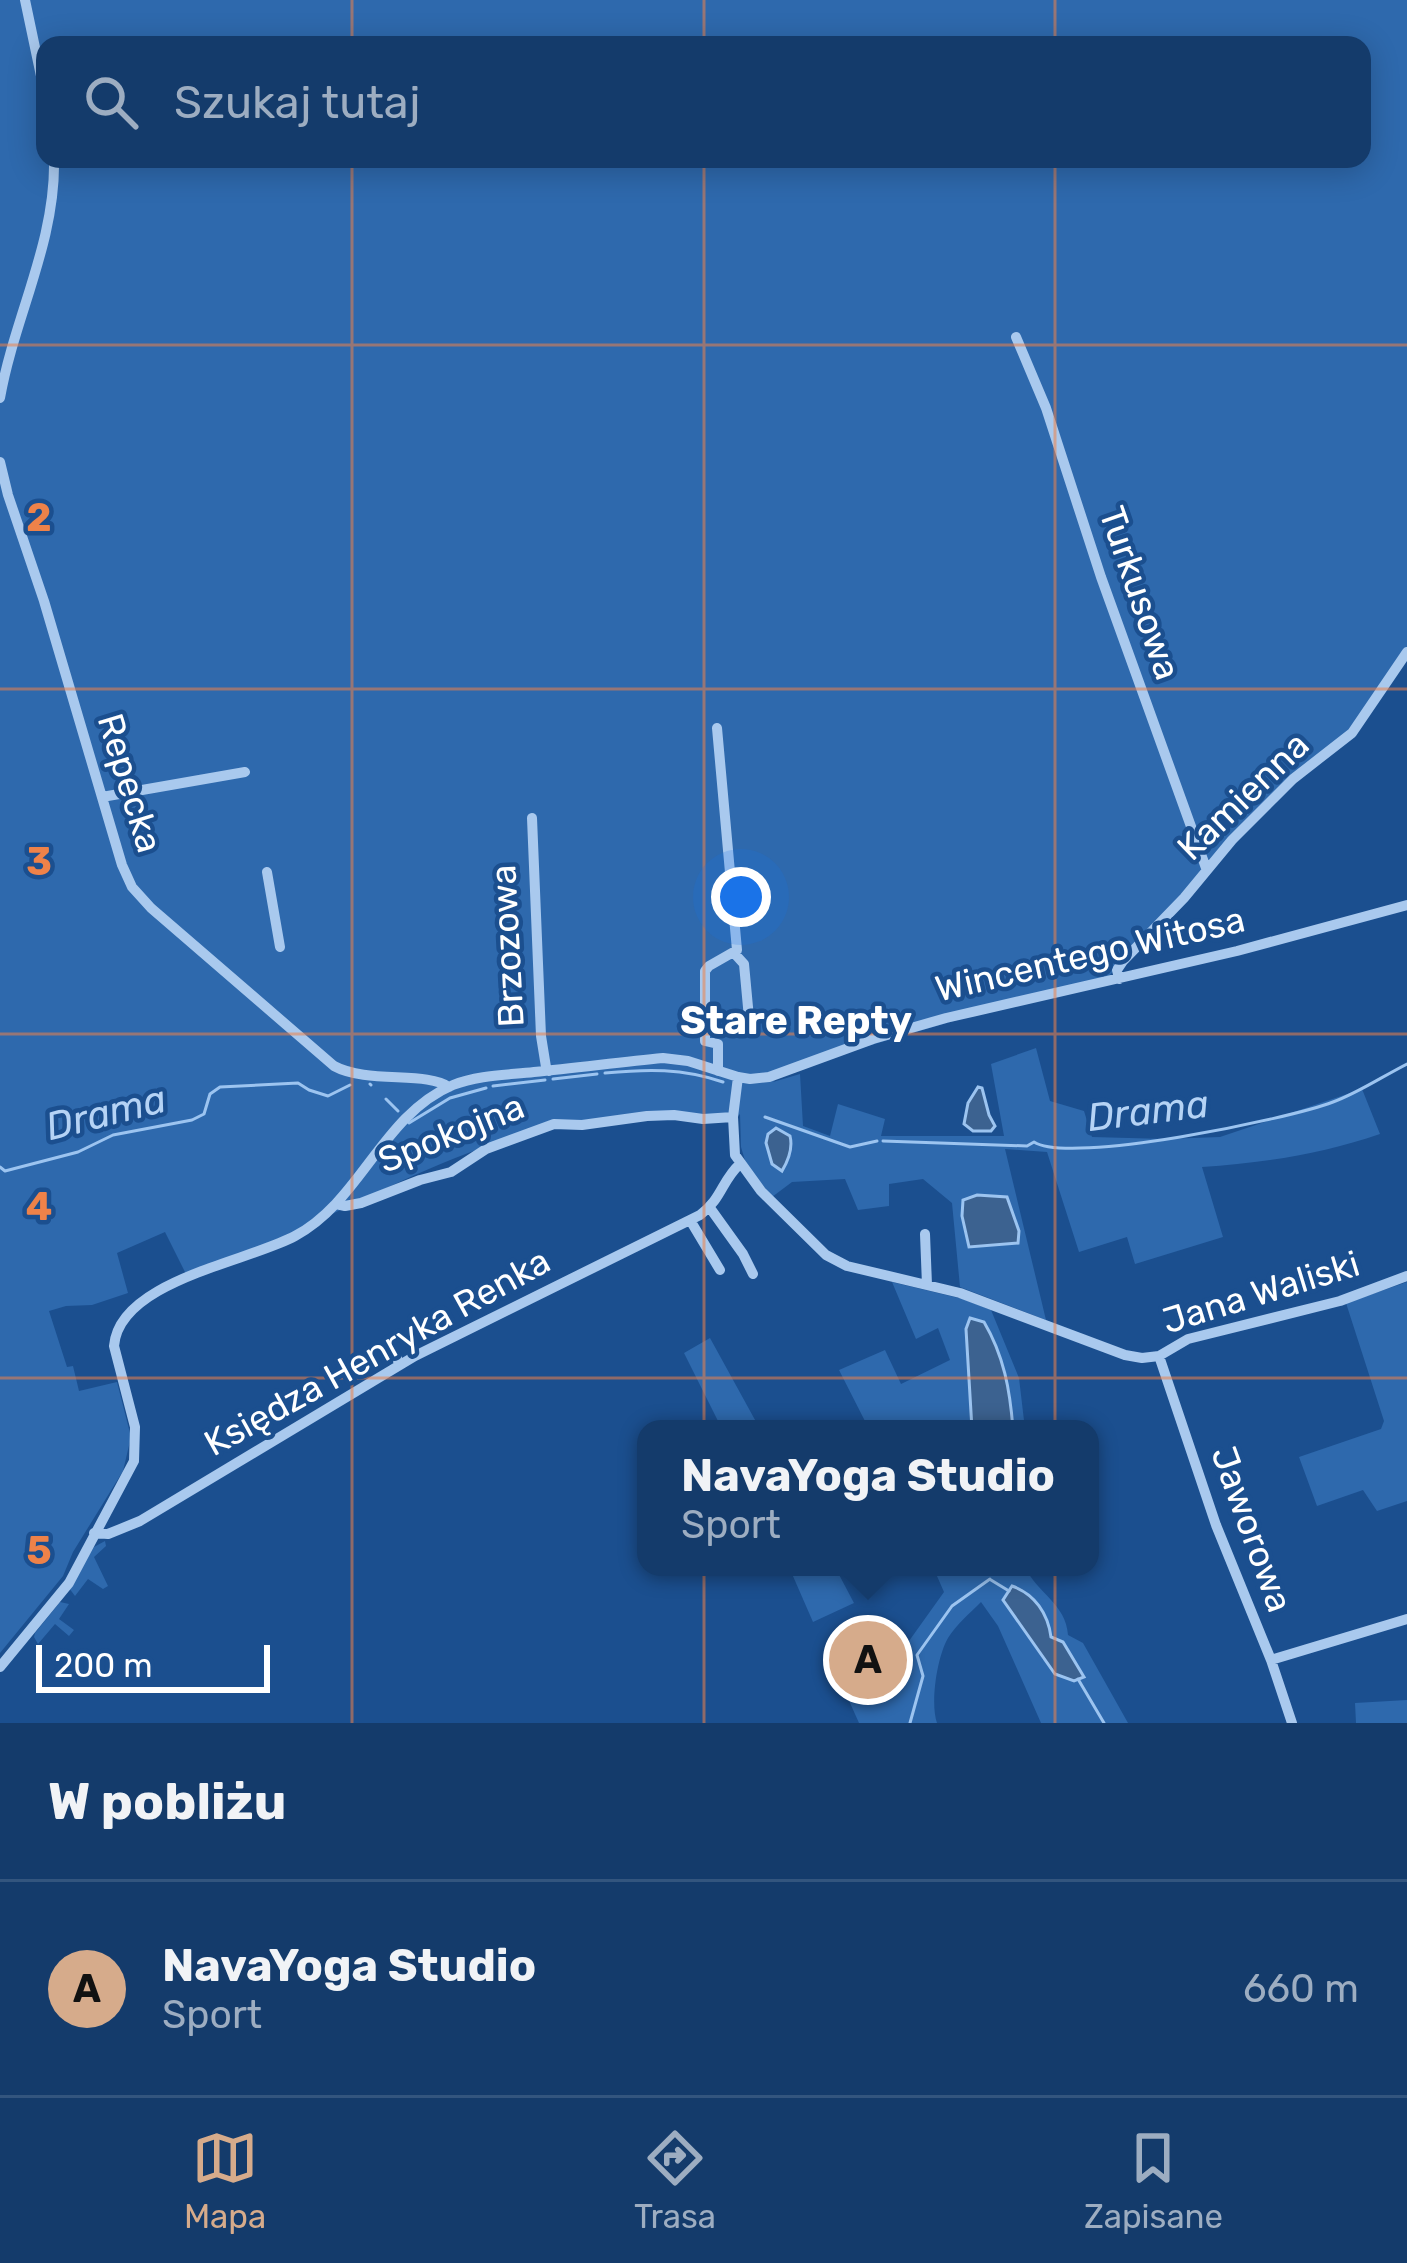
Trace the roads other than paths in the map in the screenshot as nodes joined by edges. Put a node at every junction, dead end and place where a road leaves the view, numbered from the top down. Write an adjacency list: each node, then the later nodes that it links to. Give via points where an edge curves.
1 (25, 0): 2 (street)
2 (36, 52)
3 (54, 168): 5 (street, via 46,236)
4 (1016, 337): 12 (street, Turkusowa)
5 (0, 398)
6 (0, 462): 10 (street, Repecka)
7 (1407, 652): 12 (street, Kamienna, via 1352,733 1293,778)
8 (717, 728): 16 (street)
9 (245, 772): 10 (street)
10 (102, 797): 22 (street, Repecka, via 124,872 143,900 322,1058 348,1073)
11 (532, 818): 19 (street, Brzozowa)
12 (1206, 868): 17 (street, Kamienna, via 1123,961)
13 (267, 872): 15 (street)
14 (1407, 904): 17 (street, Wincentego Witosa)
15 (280, 947)
16 (734, 953): 18 (street, via 743,964); 20 (street, via 705,971 705,1041 718,1043)
17 (1119, 979): 21 (street, Wincentego Witosa, via 924,1024 769,1077)
18 (749, 1018)
19 (549, 1071): 20 (street, Wincentego Witosa, via 663,1058); 22 (street, Wincentego Witosa)
20 (718, 1071): 21 (street, Wincentego Witosa)
21 (738, 1077): 23 (street)
22 (448, 1087): 25 (street, Wincentego Witosa, via 411,1112)
23 (733, 1118): 24 (street); 25 (street, Spokojna, via 554,1124 486,1149 452,1172)
24 (740, 1163): 26 (street, Księdza Henryka Renka); 32 (street, Jana Waliski, via 836,1262)
25 (336, 1204): 36 (street, Wincentego Witosa, via 288,1240 176,1284 121,1322 114,1346 136,1448)
26 (710, 1208): 27 (street, Księdza Henryka Renka); 30 (street)
27 (689, 1220): 29 (street); 35 (street, Księdza Henryka Renka)
28 (925, 1234): 32 (street)
29 (720, 1270)
30 (753, 1274)
31 (1407, 1276): 34 (street, Jana Waliski, via 1188,1339)
32 (928, 1285): 34 (street, Jana Waliski, via 1125,1354)
33 (390, 1344): 35 (street)
34 (1159, 1356): 38 (street, Jaworowa)
35 (400, 1365): 36 (street, Księdza Henryka Renka, via 140,1521)
36 (94, 1533): 39 (street, Wincentego Witosa, via 58,1600)
37 (1407, 1619): 38 (street)
38 (1271, 1660): 40 (street, Jaworowa)
39 (0, 1667)
40 (1292, 1723)

